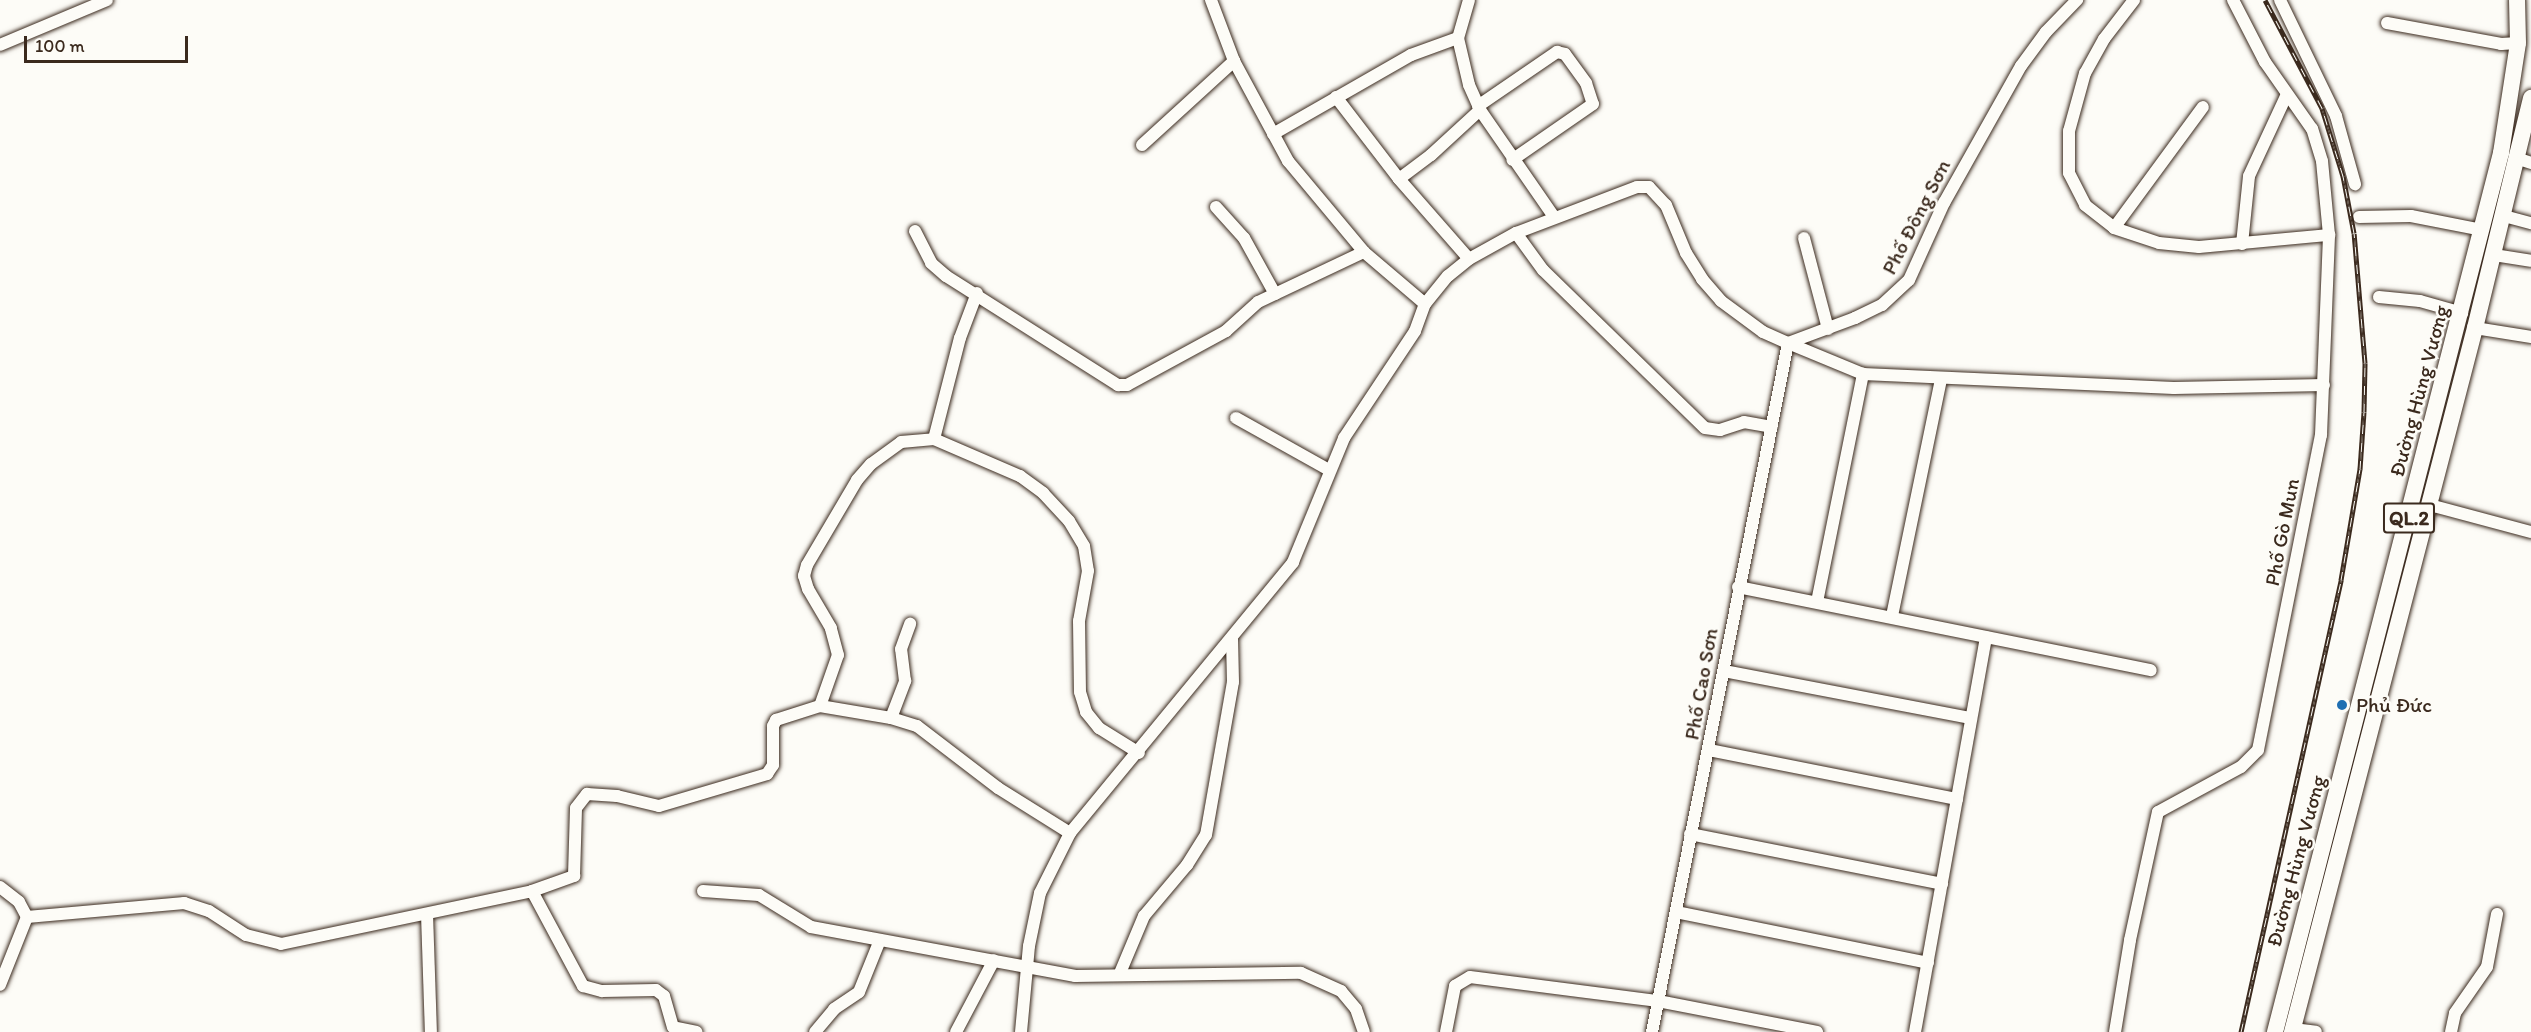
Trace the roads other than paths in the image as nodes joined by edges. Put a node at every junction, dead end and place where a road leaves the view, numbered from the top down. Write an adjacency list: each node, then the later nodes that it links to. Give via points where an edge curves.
1 (107, 0): 12 (street)
2 (1211, 0): 13 (street)
3 (1469, 0): 10 (street)
4 (2078, 0): 47 (street, Phố Đông Sơn, via 2046,32 2021,66 1950,193 1905,286 1882,306)
5 (2134, 0): 30 (street, via 2104,39 2085,73 2069,131 2069,173 2085,205)
6 (2233, 0): 14 (street, Phố Gò Mun, via 2249,34)
7 (2280, 0): 24 (street, via 2336,116)
8 (2517, 0): 11 (highway, Đường Hùng Vương / QL.2)
9 (2387, 23): 11 (street, via 2501,44)
10 (1458, 38): 15 (street, via 1411,55); 18 (street)
11 (2518, 43): 31 (highway, Đường Hùng Vương / QL.2, via 2501,153)
12 (0, 45)
13 (1234, 61): 19 (street); 20 (street)
14 (2288, 94): 34 (street, Phố Gò Mun, via 2312,129 2322,161); 36 (street, via 2249,176)
15 (1336, 97): 19 (street); 23 (street)
16 (2531, 98): 22 (highway, Đường Hùng Vương / QL.2)
17 (2203, 107): 30 (street)
18 (1479, 108): 21 (street); 21 (street, via 1557,52 1565,54 1586,83 1593,104); 23 (street, via 1431,155)
19 (1273, 134): 37 (street, via 1305,185)
20 (1142, 145)
21 (1512, 160): 27 (street)
22 (2525, 161): 26 (highway, Đường Hùng Vương / QL.2)
23 (1399, 179): 39 (street)
24 (2355, 184)
25 (1216, 207): 42 (street, via 1244,238)
26 (2504, 216): 29 (street); 38 (highway, Đường Hùng Vương / QL.2)
27 (1554, 217): 33 (street); 49 (street, via 1637,187 1649,188 1663,200 1686,253 1711,290 1763,332)
28 (2359, 217): 31 (street, via 2411,216)
29 (2531, 223)
30 (2114, 228): 36 (street, via 2180,245)
31 (2482, 230): 45 (highway, Đường Hùng Vương / QL.2)
32 (915, 231): 41 (street, via 931,263)
33 (1516, 233): 39 (street); 54 (street, via 1543,270 1705,428 1720,430 1744,422)
34 (2329, 235): 36 (street); 52 (street, Phố Gò Mun)
35 (1804, 238): 47 (street)
36 (2242, 244)
37 (1364, 252): 42 (street); 44 (street)
38 (2494, 255): 40 (street); 46 (highway, Đường Hùng Vương / QL.2)
39 (1469, 259): 44 (street, via 1448,276)
40 (2531, 261)
41 (977, 293): 42 (street, via 1118,385 1127,385 1226,331 1249,309); 55 (street, via 960,338)
42 (1275, 294)
43 (2379, 297): 45 (street, via 2420,301)
44 (1425, 304): 56 (street, via 1415,331 1360,410)
45 (2462, 313): 102 (highway, Đường Hùng Vương / QL.2)
46 (2475, 328): 48 (street); 57 (highway, Đường Hùng Vương / QL.2)
47 (1828, 329): 49 (street, Phố Đông Sơn)
48 (2531, 338)
49 (1788, 343): 50 (street); 54 (street, Phố Cao Sơn)
50 (1863, 374): 51 (street); 60 (street)
51 (1941, 379): 52 (street, via 2174,388); 61 (street)
52 (2324, 385): 101 (street, Phố Gò Mun, via 2321,435 2258,750 2241,767 2158,812 2130,939)
53 (1236, 418): 56 (street)
54 (1772, 427): 59 (street, Phố Cao Sơn)
55 (934, 440): 67 (street, via 901,442 871,464 857,480 807,565 804,576 808,589 831,628 838,655); 71 (street, via 1020,476 1043,493 1069,521 1084,546 1088,571 1079,621 1080,692 1086,712 1099,728)
56 (1329, 470): 64 (street, via 1293,562)
57 (2430, 505): 58 (street); 90 (highway, Đường Hùng Vương / QL.2)
58 (2531, 532)
59 (1738, 587): 60 (street); 66 (street, Phố Cao Sơn)
60 (1817, 602): 61 (street)
61 (1892, 616): 63 (street)
62 (910, 624): 68 (street, via 901,649 905,681)
63 (1986, 637): 65 (street); 69 (street)
64 (1232, 639): 71 (street); 87 (street, via 1233,682 1206,835 1187,865 1144,916)
65 (2151, 670)
66 (1724, 671): 69 (street); 70 (street, Phố Cao Sơn)
67 (820, 706): 68 (street); 77 (street, via 776,720 772,726 773,765 766,774 659,806 609,794 587,794 576,808 574,876)
68 (891, 718): 73 (street, via 917,726 998,788)
69 (1970, 718): 72 (street)
70 (1709, 750): 72 (street); 74 (street, Phố Cao Sơn)
71 (1138, 753): 73 (street)
72 (1957, 799): 75 (street)
73 (1070, 833): 86 (street, via 1040,893 1029,946)
74 (1690, 834): 75 (street); 79 (street, Phố Cao Sơn)
75 (1942, 884): 85 (street)
76 (0, 887): 82 (street, via 19,902)
77 (532, 891): 80 (street); 92 (street, via 583,986 602,991 656,990 664,996 673,1028)
78 (703, 891): 83 (street, via 759,896 811,927)
79 (1676, 912): 85 (street); 89 (street, Phố Cao Sơn)
80 (427, 914): 82 (street, via 281,944 246,935 209,911 184,903); 91 (street)
81 (2497, 914): 104 (street, via 2487,967 2455,1013)
82 (27, 917): 88 (street)
83 (880, 940): 84 (street); 93 (street, via 859,992 834,1009)
84 (994, 960): 86 (street); 94 (street)
85 (1928, 963): 100 (street)
86 (1029, 969): 87 (street, via 1075,976); 95 (street)
87 (1120, 974): 96 (street, via 1301,973 1341,991 1356,1009)
88 (0, 985)
89 (1658, 1001): 97 (street, via 1470,977 1455,986); 98 (street, Phố Cao Sơn); 99 (street)
90 (2293, 1030): 103 (street)
91 (431, 1032)
92 (696, 1032)
93 (815, 1032)
94 (956, 1032)
95 (1021, 1032)
96 (1364, 1032)
97 (1446, 1032)
98 (1652, 1032)
99 (1817, 1032)
100 (1915, 1032)
101 (2115, 1032)
102 (2275, 1032)
103 (2316, 1032)
104 (2451, 1032)

